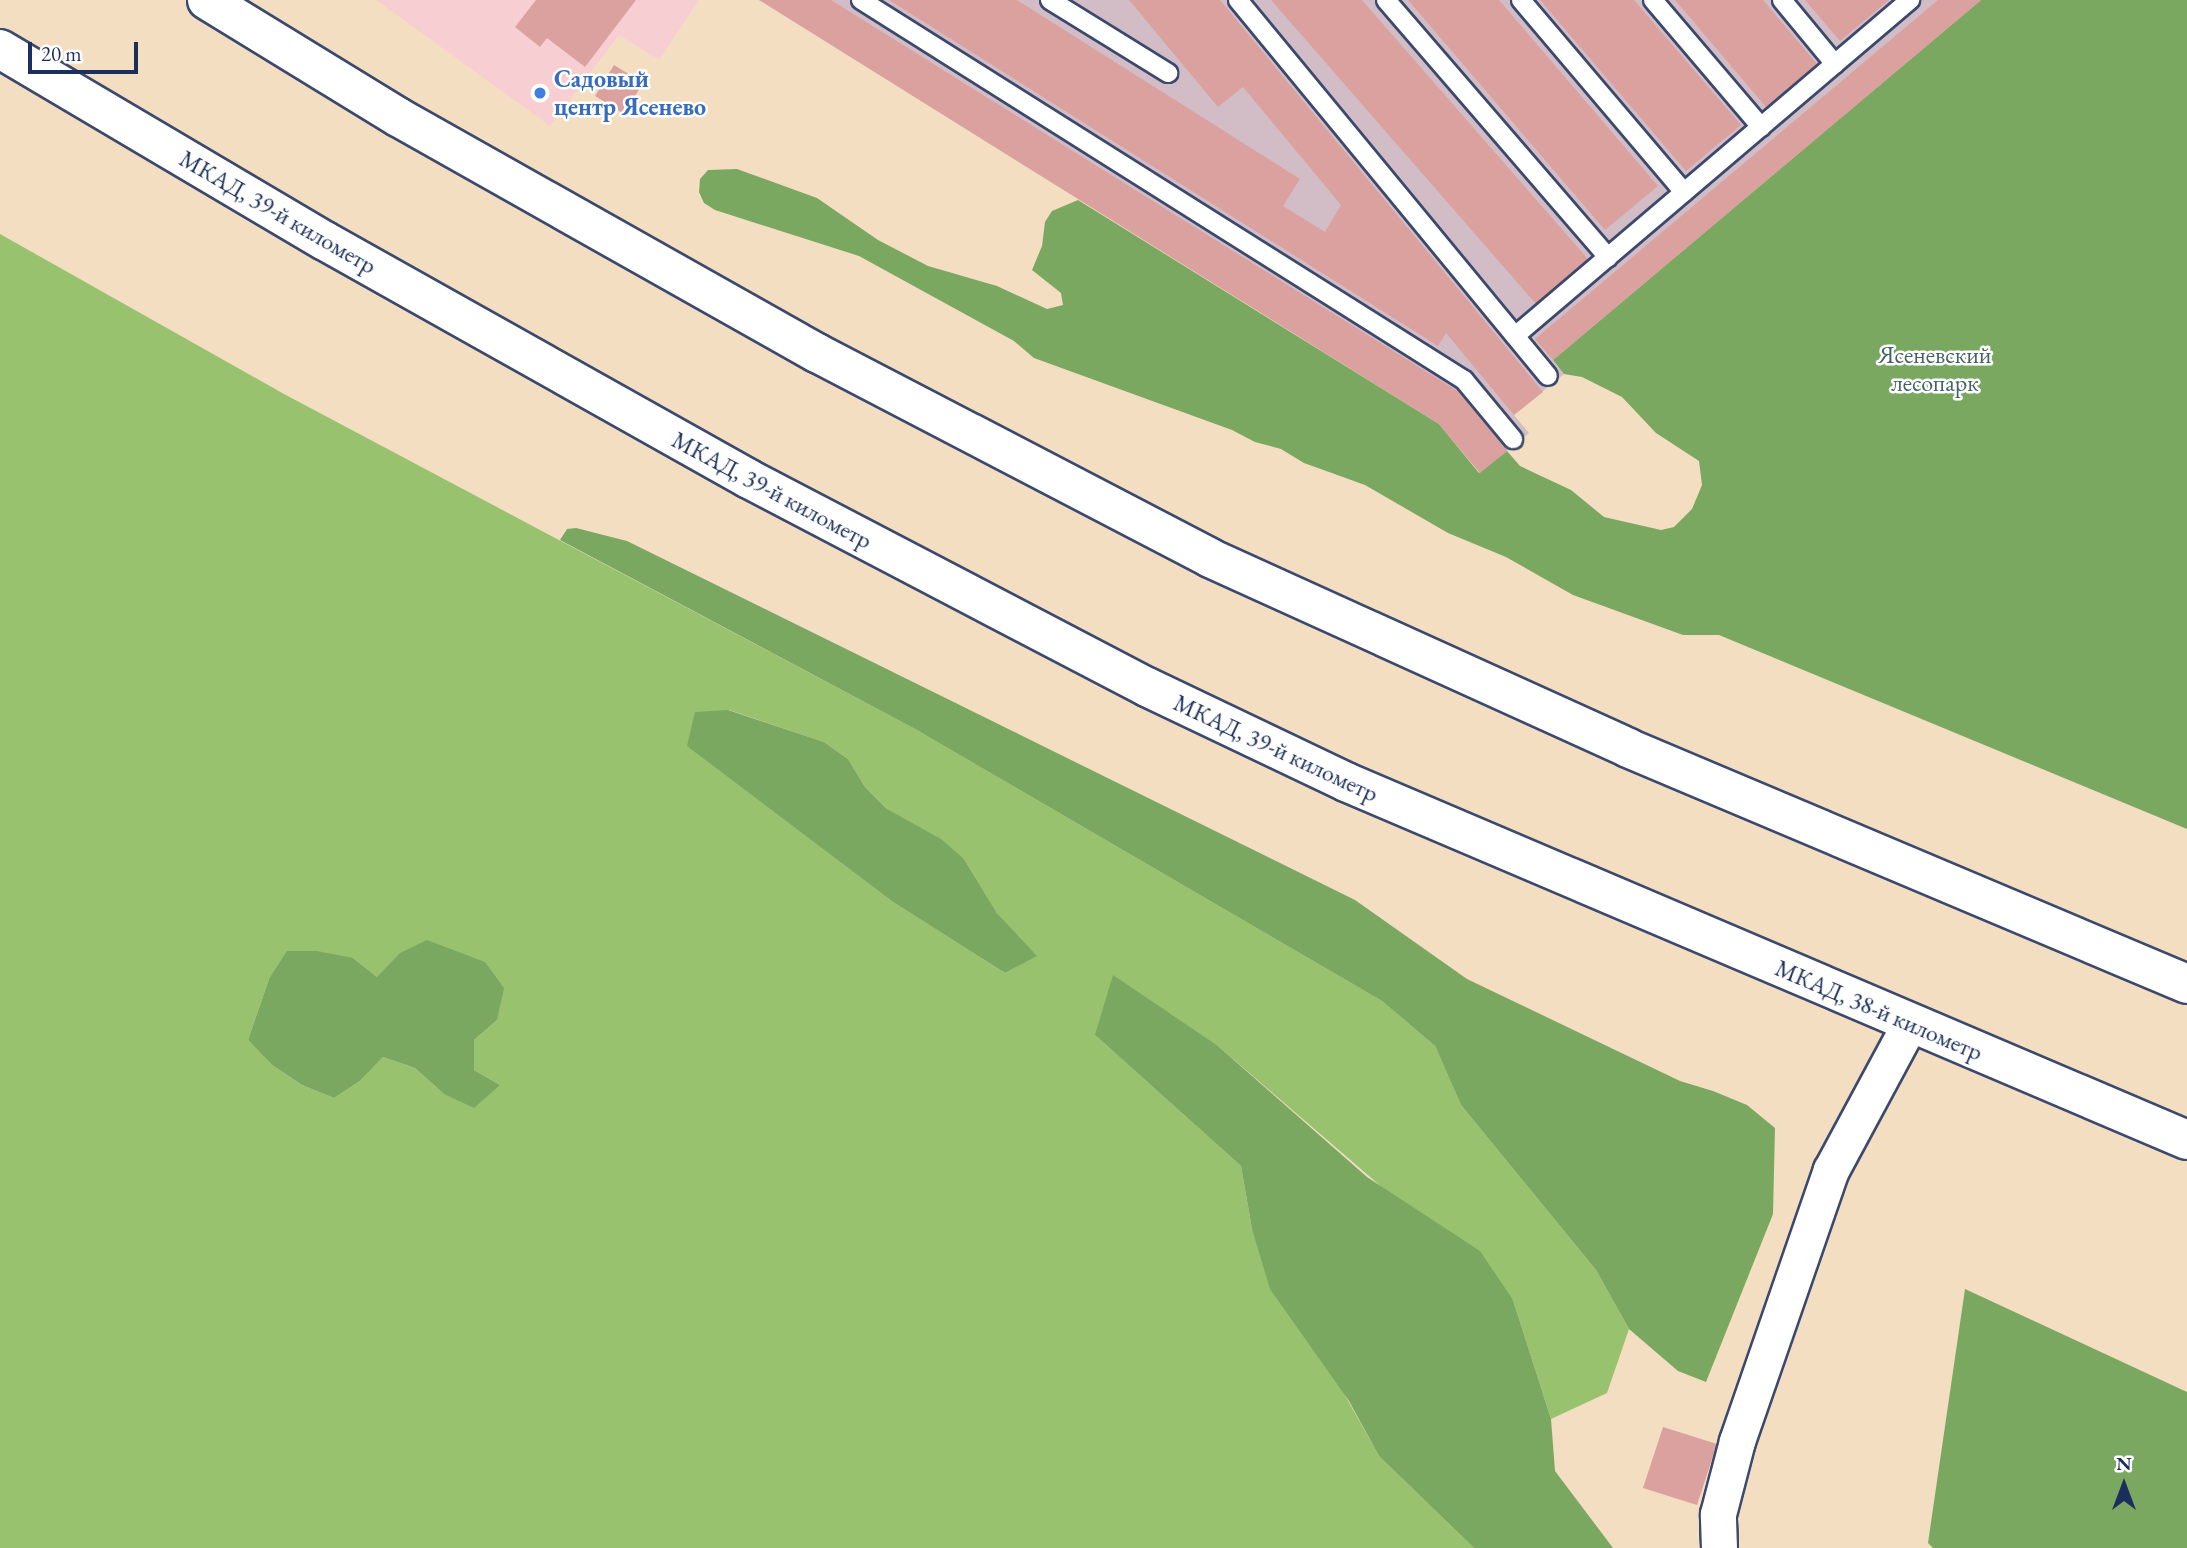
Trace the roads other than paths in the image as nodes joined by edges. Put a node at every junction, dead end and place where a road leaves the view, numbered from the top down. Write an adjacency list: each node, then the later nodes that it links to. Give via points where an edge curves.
1 (861, 0): 18 (lane, via 1464,380)
2 (1050, 0): 12 (lane)
3 (1238, 0): 16 (lane)
4 (1386, 0): 15 (lane)
5 (1521, 0): 14 (lane)
6 (1653, 0): 13 (lane)
7 (1782, 0): 11 (lane)
8 (1910, 0): 11 (lane)
9 (233, 6): 20 (highway, via 398,117 817,353 1210,558 1628,748)
10 (0, 49): 19 (highway, МКАД, 39-й километр, via 325,241 749,479 1147,687 1346,782)
11 (1835, 64): 13 (lane)
12 (1168, 73)
13 (1761, 127): 14 (lane)
14 (1684, 192): 15 (lane)
15 (1608, 257): 16 (lane)
16 (1515, 336): 17 (lane)
17 (1548, 376)
18 (1513, 439)
19 (1570, 880): 21 (highway, МКАД, 38-й километр)
20 (2187, 984)
21 (1910, 1023): 22 (highway, МКАД, 38-й километр); 23 (street, via 1831,1170 1737,1441 1718,1514)
22 (2187, 1140)
23 (1719, 1548)

